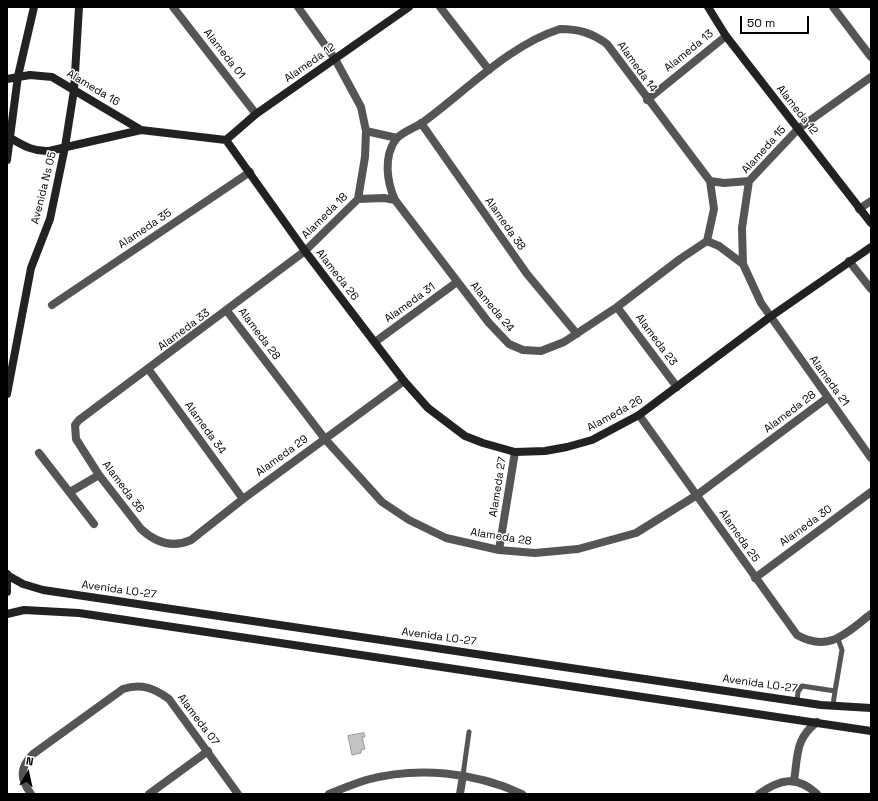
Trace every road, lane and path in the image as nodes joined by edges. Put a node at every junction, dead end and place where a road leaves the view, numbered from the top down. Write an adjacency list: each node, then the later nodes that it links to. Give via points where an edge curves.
1 (34, 7): 13 (street)
2 (79, 7): 16 (street, Avenida Ns 05)
3 (174, 7): 18 (street, Alameda 01)
4 (298, 7): 11 (street, Alameda 18)
5 (409, 7): 11 (street, Alameda 12)
6 (440, 7): 12 (street)
7 (708, 7): 9 (street, Alameda 12)
8 (834, 7): 10 (street)
9 (726, 36): 17 (street, Alameda 13); 20 (street, Alameda 12)
10 (871, 57)
11 (335, 58): 18 (street, Alameda 12); 22 (street, Alameda 18, via 361,107)
12 (489, 70): 17 (street, Alameda 14, via 546,34 560,29 584,31 595,35 606,44); 19 (street, Alameda 14)
13 (18, 76): 15 (street, Alameda 16); 16 (street, Alameda 16, via 41,75); 23 (street)
14 (871, 77): 20 (street, Alameda 15)
15 (7, 79)
16 (74, 90): 21 (street, Alameda 16); 26 (street, Avenida Ns 05)
17 (647, 100): 29 (street, Alameda 14)
18 (256, 114): 25 (street, Alameda 12)
19 (421, 123): 24 (street, Alameda 14); 47 (street, Alameda 38, via 527,274)
20 (798, 129): 30 (street, Alameda 15); 34 (street, Alameda 12)
21 (141, 130): 25 (street, Alameda 16); 26 (street, Alameda 16)
22 (366, 131): 24 (street); 31 (street, Alameda 18, via 365,157)
23 (9, 137): 26 (street, Alameda 16, via 40,152); 27 (street)
24 (397, 138): 32 (street, Alameda 24, via 389,161 387,177)
25 (226, 140): 28 (street, Alameda 26)
26 (65, 147): 52 (street, Avenida Ns 05, via 50,219 30,268)
27 (7, 160)
28 (250, 172): 38 (street, Alameda 26); 43 (street, Alameda 35)
29 (710, 181): 30 (street); 36 (street, Alameda 14, via 714,209)
30 (749, 181): 40 (street, Alameda 15, via 742,228)
31 (358, 199): 32 (street); 38 (street, Alameda 18)
32 (396, 200): 41 (street, Alameda 24)
33 (871, 201): 34 (street)
34 (859, 209): 35 (street, Alameda 12)
35 (871, 223)
36 (707, 241): 40 (street); 44 (street, Alameda 24)
37 (871, 247): 39 (street, Alameda 26)
38 (305, 251): 45 (street, Alameda 33); 48 (street, Alameda 26)
39 (849, 261): 42 (street); 46 (street, Alameda 26)
40 (743, 264): 46 (street, Alameda 15, via 761,304)
41 (457, 282): 47 (street, Alameda 24, via 509,344 523,350 541,351); 48 (street, Alameda 31)
42 (871, 289)
43 (52, 305)
44 (617, 307): 47 (street, Alameda 24); 51 (street, Alameda 23)
45 (227, 311): 49 (street, Alameda 33); 56 (street, Alameda 28)
46 (770, 317): 51 (street, Alameda 26); 53 (street, Alameda 21)
47 (577, 334)
48 (375, 342): 50 (street, Alameda 26)
49 (149, 370): 55 (street, Alameda 33); 64 (street, Alameda 34)
50 (404, 381): 56 (street, Alameda 29); 57 (street, Alameda 26, via 428,408 460,433)
51 (678, 387): 54 (street, Alameda 26)
52 (7, 394)
53 (827, 398): 59 (street, Alameda 21); 63 (street, Alameda 28)
54 (639, 415): 57 (street, Alameda 26, via 592,440 545,451); 63 (street, Alameda 25)
55 (75, 425): 60 (street, Alameda 36, via 76,439)
56 (325, 439): 64 (street, Alameda 29); 67 (street, Alameda 28, via 382,502 409,520 446,538)
57 (515, 452): 67 (street, Alameda 27)
58 (39, 453): 61 (street)
59 (871, 458)
60 (99, 475): 61 (street); 66 (street, Alameda 36, via 141,529 150,537)
61 (70, 492): 65 (street)
62 (871, 492): 69 (street, Alameda 30)
63 (697, 495): 67 (street, Alameda 28, via 636,533 578,549 535,553); 69 (street, Alameda 25)
64 (243, 499): 66 (street, Alameda 29, via 191,540)
65 (94, 524)
66 (173, 545)
67 (499, 550)
68 (7, 574): 70 (street); 75 (street, Avenida LO-27, via 23,584 43,590)
69 (755, 578): 73 (street, Alameda 25, via 797,635 816,642)
70 (7, 592)
71 (7, 614): 78 (street, via 24,610 79,613)
72 (871, 614): 73 (street)
73 (838, 639): 74 (lane, via 842,650)
74 (834, 691): 75 (lane, via 802,686); 76 (lane)
75 (797, 701): 76 (street, Avenida LO-27)
76 (833, 706): 77 (street, Avenida LO-27)
77 (871, 708)
78 (817, 722): 79 (street); 83 (street, via 802,738)
79 (871, 731)
80 (469, 732): 82 (lane)
81 (208, 751): 84 (street, Alameda 07, via 169,699 157,690 145,686 123,688 32,754 23,769 23,784); 85 (street); 86 (street, Alameda 07)
82 (463, 775): 87 (street, via 413,772 367,780); 88 (street); 89 (street, via 510,788)
83 (794, 781): 90 (street, via 777,783); 91 (street, via 803,783)
84 (31, 794)
85 (149, 794)
86 (238, 794)
87 (329, 794)
88 (460, 794)
89 (522, 794)
90 (759, 794)
91 (817, 794)

